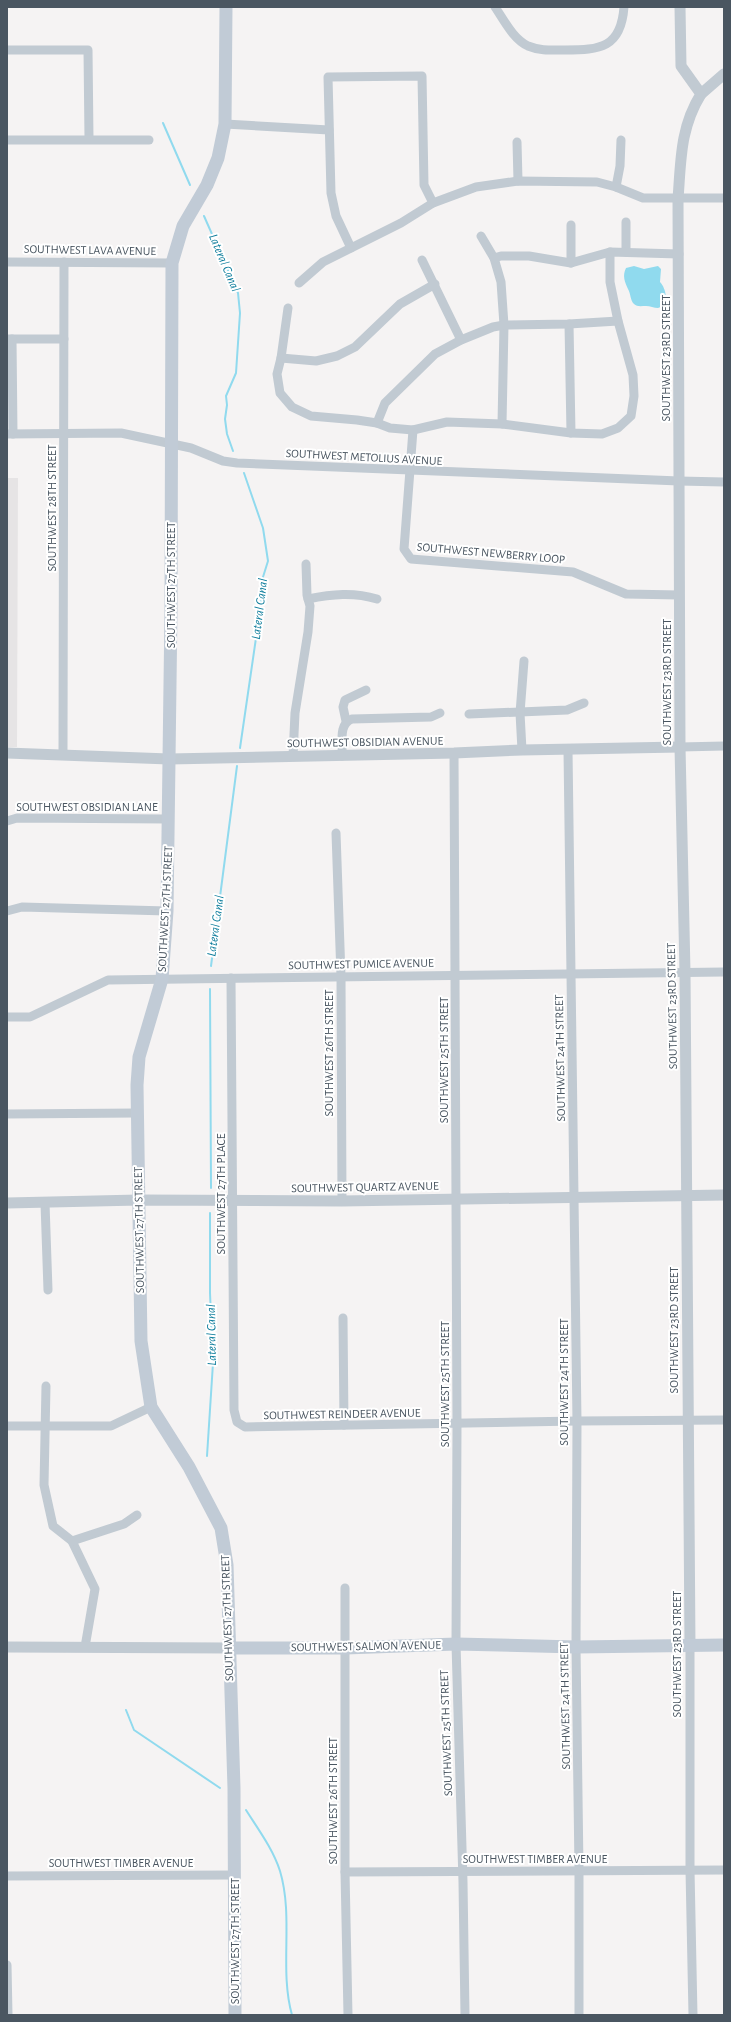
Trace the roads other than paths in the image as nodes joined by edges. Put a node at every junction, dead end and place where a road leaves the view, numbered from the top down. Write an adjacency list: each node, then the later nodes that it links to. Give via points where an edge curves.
1 (226, 7): 8 (main road, SOUTHWEST 27TH STREET)
2 (495, 7): 3 (street, via 517,39 528,46 542,50 592,50 606,45 615,37 623,22)
3 (624, 7)
4 (680, 7): 7 (street, via 681,66)
5 (7, 50): 10 (street, via 88,50)
6 (724, 74): 7 (street, SOUTHWEST 23RD STREET)
7 (701, 94): 18 (street, SOUTHWEST 23RD STREET, via 689,115 683,135)
8 (225, 124): 9 (street); 31 (main road, SOUTHWEST 27TH STREET, via 218,158 207,185 183,226)
9 (329, 130): 19 (street, via 328,77 422,76 424,185); 23 (street, via 331,193 336,216)
10 (89, 139): 11 (street); 12 (street)
11 (7, 140)
12 (149, 140)
13 (621, 140): 16 (street)
14 (517, 142): 15 (street)
15 (518, 181): 16 (street, via 596,182); 19 (street, via 476,187)
16 (616, 186): 18 (street, via 643,198)
17 (724, 198): 18 (street)
18 (678, 199): 26 (street, SOUTHWEST 23RD STREET)
19 (432, 203): 23 (street, via 401,223)
20 (626, 222): 25 (street)
21 (571, 225): 32 (street)
22 (481, 236): 27 (street)
23 (351, 248): 33 (street, via 323,262)
24 (610, 252): 25 (street); 32 (street); 36 (street, via 610,282)
25 (626, 252): 26 (street)
26 (679, 254): 51 (street, SOUTHWEST 23RD STREET)
27 (494, 258): 32 (street, via 529,256); 38 (street, via 502,282)
28 (422, 260): 34 (street)
29 (7, 262): 30 (street, SOUTHWEST LAVA AVENUE)
30 (64, 262): 31 (street, SOUTHWEST LAVA AVENUE); 40 (street, SOUTHWEST 28TH STREET)
31 (172, 263): 49 (main road, SOUTHWEST 27TH STREET)
32 (571, 263)
33 (299, 283)
34 (435, 284): 41 (street); 42 (street, via 400,304 360,343 337,356 316,361)
35 (288, 308): 42 (street)
36 (618, 321): 37 (street); 46 (street, via 633,375 634,396 631,416 618,428 602,434)
37 (569, 324): 38 (street); 46 (street)
38 (504, 325): 41 (street); 44 (street)
39 (10, 339): 40 (street); 47 (street)
40 (64, 339): 48 (street, SOUTHWEST 28TH STREET)
41 (461, 340): 43 (street, via 436,354 385,403)
42 (281, 358): 43 (street, via 277,374 280,393 292,407 311,416)
43 (377, 423): 45 (street, via 390,428)
44 (502, 424): 45 (street, via 447,422); 46 (street)
45 (413, 430): 50 (street, SOUTHWEST NEWBERRY LOOP)
46 (571, 433)
47 (10, 434): 48 (street, SOUTHWEST METOLIUS AVENUE)
48 (64, 434): 49 (street, SOUTHWEST METOLIUS AVENUE, via 121,433); 70 (street, SOUTHWEST 28TH STREET)
49 (171, 445): 50 (street, SOUTHWEST METOLIUS AVENUE, via 191,448 223,461 237,463); 73 (main road, SOUTHWEST 27TH STREET, via 172,609)
50 (410, 471): 51 (street, SOUTHWEST METOLIUS AVENUE); 54 (street, SOUTHWEST NEWBERRY LOOP, via 404,550 411,559 573,572 626,594)
51 (679, 482): 52 (street, SOUTHWEST METOLIUS AVENUE); 54 (street, SOUTHWEST 23RD STREET)
52 (724, 482)
53 (306, 564): 55 (street)
54 (679, 595): 65 (street, SOUTHWEST 23RD STREET)
55 (308, 599): 56 (street, via 347,594); 71 (street, via 308,632 295,713)
56 (377, 599)
57 (524, 661): 61 (street)
58 (366, 690): 63 (street, via 345,700 342,707)
59 (584, 703): 61 (street, via 568,710)
60 (440, 713): 63 (street, via 431,717 352,718)
61 (520, 713): 62 (street); 66 (street)
62 (469, 714)
63 (346, 721): 72 (street, via 343,728)
64 (724, 746): 65 (street, SOUTHWEST OBSIDIAN AVENUE)
65 (680, 747): 67 (street, SOUTHWEST OBSIDIAN AVENUE); 79 (street, SOUTHWEST 23RD STREET)
66 (522, 750): 67 (street, SOUTHWEST OBSIDIAN AVENUE); 69 (street, SOUTHWEST OBSIDIAN AVENUE)
67 (568, 750): 81 (street, SOUTHWEST 24TH STREET)
68 (7, 753): 70 (street, SOUTHWEST OBSIDIAN AVENUE)
69 (454, 753): 72 (street, SOUTHWEST OBSIDIAN AVENUE); 82 (street, SOUTHWEST 25TH STREET)
70 (63, 754): 73 (street, SOUTHWEST OBSIDIAN AVENUE)
71 (294, 756): 72 (street, SOUTHWEST OBSIDIAN AVENUE); 73 (street, SOUTHWEST OBSIDIAN AVENUE)
72 (342, 756)
73 (169, 759): 74 (main road, SOUTHWEST 27TH STREET)
74 (168, 819): 75 (street, SOUTHWEST OBSIDIAN LANE, via 17,818); 77 (main road, SOUTHWEST 27TH STREET)
75 (7, 821)
76 (336, 832): 83 (street, SOUTHWEST 26TH STREET)
77 (167, 910): 78 (street, via 22,907); 85 (main road, SOUTHWEST 27TH STREET)
78 (7, 912)
79 (685, 972): 80 (street, SOUTHWEST PUMICE AVENUE); 81 (street, SOUTHWEST PUMICE AVENUE); 90 (street, SOUTHWEST 23RD STREET)
80 (724, 972)
81 (571, 974): 82 (street, SOUTHWEST PUMICE AVENUE); 91 (street, SOUTHWEST 24TH STREET)
82 (456, 975): 83 (street, SOUTHWEST PUMICE AVENUE); 92 (street, SOUTHWEST 25TH STREET)
83 (341, 976): 84 (street, SOUTHWEST PUMICE AVENUE); 94 (street, SOUTHWEST 26TH STREET)
84 (231, 978): 85 (street, SOUTHWEST PUMICE AVENUE); 95 (street, SOUTHWEST 27TH PLACE)
85 (162, 979): 86 (street, SOUTHWEST PUMICE AVENUE, via 108,980 30,1017); 88 (main road, SOUTHWEST 27TH STREET, via 139,1057)
86 (7, 1017)
87 (7, 1114): 88 (street)
88 (137, 1114): 93 (main road, SOUTHWEST 27TH STREET)
89 (724, 1195): 90 (street, SOUTHWEST QUARTZ AVENUE)
90 (687, 1196): 91 (street, SOUTHWEST QUARTZ AVENUE); 105 (street, SOUTHWEST 23RD STREET)
91 (574, 1197): 92 (street, SOUTHWEST QUARTZ AVENUE); 104 (street, SOUTHWEST 24TH STREET)
92 (456, 1199): 94 (street, SOUTHWEST QUARTZ AVENUE); 106 (street, SOUTHWEST 25TH STREET)
93 (139, 1200): 95 (street, SOUTHWEST QUARTZ AVENUE); 97 (street, SOUTHWEST QUARTZ AVENUE); 101 (main road, SOUTHWEST 27TH STREET, via 140,1341)
94 (342, 1201): 95 (street, SOUTHWEST QUARTZ AVENUE)
95 (234, 1202): 102 (street, SOUTHWEST 27TH PLACE)
96 (7, 1203): 97 (street, SOUTHWEST QUARTZ AVENUE)
97 (45, 1203): 98 (street)
98 (48, 1290)
99 (343, 1318): 107 (street)
100 (46, 1386): 109 (street)
101 (151, 1407): 109 (street, via 111,1426); 119 (main road, SOUTHWEST 27TH STREET, via 189,1467 221,1528 227,1565)
102 (234, 1410): 107 (street, SOUTHWEST REINDEER AVENUE, via 237,1422 245,1427)
103 (724, 1420): 105 (street, SOUTHWEST REINDEER AVENUE)
104 (577, 1421): 105 (street, SOUTHWEST REINDEER AVENUE); 106 (street, SOUTHWEST REINDEER AVENUE); 118 (street, SOUTHWEST 24TH STREET)
105 (688, 1421): 115 (street, SOUTHWEST 23RD STREET)
106 (457, 1424): 107 (street, SOUTHWEST REINDEER AVENUE); 113 (street, SOUTHWEST 25TH STREET)
107 (344, 1425)
108 (7, 1426): 109 (street)
109 (44, 1426): 111 (street, via 44,1485 53,1526)
110 (137, 1515): 111 (street, via 124,1524)
111 (72, 1541): 117 (street, via 95,1589)
112 (345, 1588): 120 (street, SOUTHWEST 26TH STREET)
113 (456, 1644): 118 (main road, SOUTHWEST SALMON AVENUE); 120 (main road, SOUTHWEST SALMON AVENUE); 124 (street, SOUTHWEST 25TH STREET)
114 (724, 1645): 115 (main road, SOUTHWEST SALMON AVENUE)
115 (690, 1646): 118 (main road, SOUTHWEST SALMON AVENUE); 122 (street, SOUTHWEST 23RD STREET)
116 (7, 1647): 117 (street, SOUTHWEST SALMON AVENUE)
117 (85, 1647): 119 (street, SOUTHWEST SALMON AVENUE)
118 (576, 1647): 121 (street, SOUTHWEST 24TH STREET)
119 (229, 1648): 120 (main road, SOUTHWEST SALMON AVENUE); 126 (main road, SOUTHWEST 27TH STREET)
120 (345, 1648): 125 (street, SOUTHWEST 26TH STREET)
121 (579, 1870): 122 (street, SOUTHWEST TIMBER AVENUE); 124 (street, SOUTHWEST TIMBER AVENUE); 133 (street, SOUTHWEST 24TH STREET)
122 (690, 1870): 123 (street, SOUTHWEST TIMBER AVENUE); 134 (street, SOUTHWEST 23RD STREET)
123 (724, 1870)
124 (462, 1871): 125 (street, SOUTHWEST TIMBER AVENUE); 132 (street, SOUTHWEST 25TH STREET)
125 (346, 1872): 131 (street, SOUTHWEST 26TH STREET)
126 (234, 1875): 127 (street, SOUTHWEST TIMBER AVENUE); 130 (main road, SOUTHWEST 27TH STREET)
127 (7, 1876)
128 (7, 1965): 129 (street)
129 (8, 2015)
130 (235, 2015)
131 (348, 2015)
132 (465, 2015)
133 (578, 2015)
134 (693, 2015)

